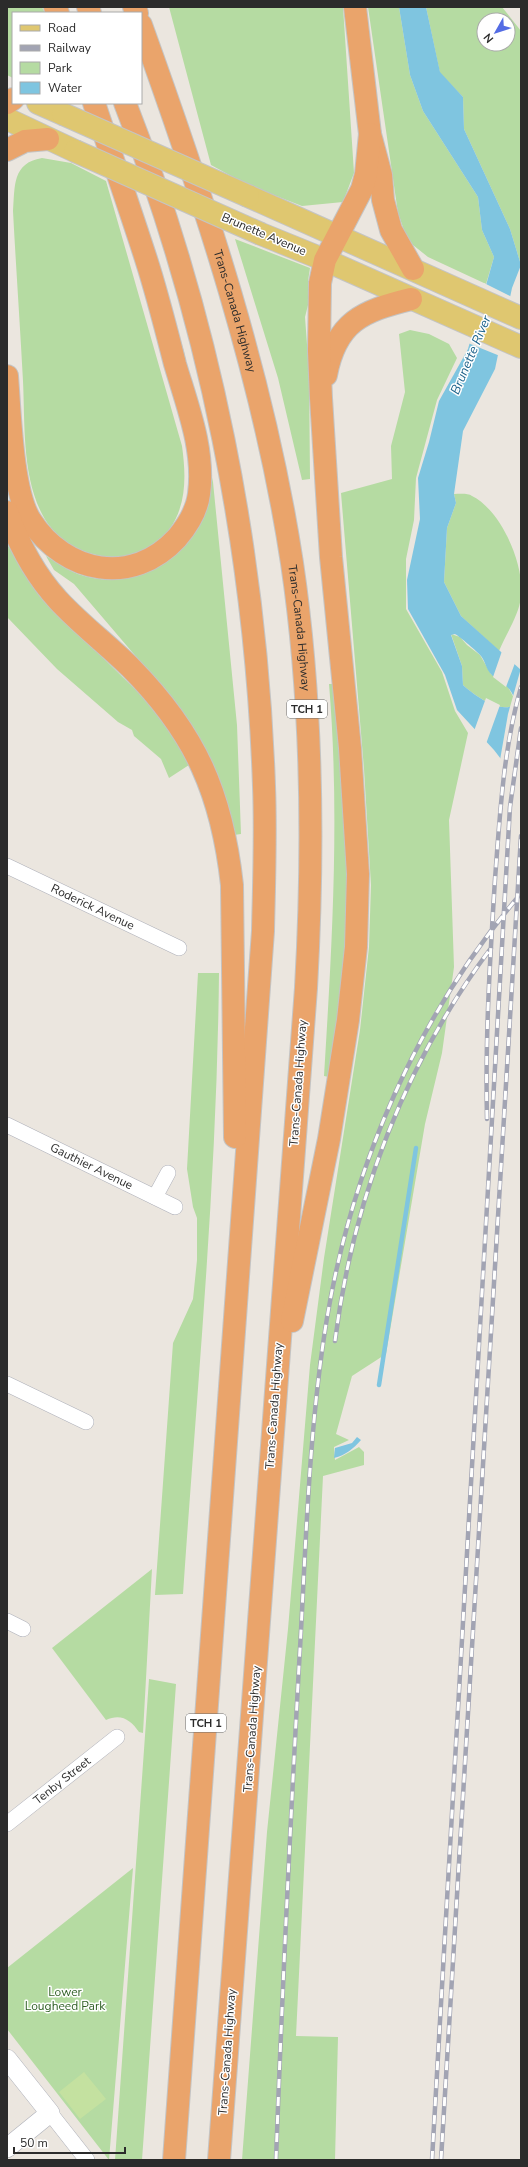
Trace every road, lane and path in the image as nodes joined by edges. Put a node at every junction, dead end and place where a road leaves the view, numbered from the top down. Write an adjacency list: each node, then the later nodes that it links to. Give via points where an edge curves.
1 (355, 7): 7 (highway)
2 (142, 28): 27 (highway, Trans-Canada Highway / TCH 1, via 180,135 244,340 282,508 299,621 310,766 310,912)
3 (40, 104): 10 (main road, bridge)
4 (94, 104): 16 (highway, via 146,260 196,440 201,477 199,496 193,515 173,542 146,561 130,566 93,568 60,552 43,537 30,519 19,490)
5 (125, 104): 25 (highway, TCH 1, via 183,277 208,369 226,449 240,534 260,702 264,788 263,931)
6 (7, 119): 8 (main road, Brunette Avenue)
7 (370, 134): 10 (highway, via 362,189); 12 (highway, via 391,230)
8 (48, 138): 9 (highway, via 25,140); 11 (main road, Brunette Avenue, bridge, via 261,234)
9 (7, 150)
10 (336, 236): 11 (highway); 12 (main road)
11 (325, 260): 13 (main road, Brunette Avenue); 17 (highway, via 320,284)
12 (413, 269): 14 (main road)
13 (411, 299): 15 (main road, Brunette Avenue); 17 (highway, via 373,309 350,324 331,353)
14 (521, 318)
15 (521, 347)
16 (7, 376)
17 (321, 398): 27 (highway, via 331,556 350,748 358,874 356,947 348,1020 329,1139)
18 (7, 512): 25 (highway, via 29,560 54,595 131,668 173,716 194,750 210,783 221,815 232,885)
19 (7, 866): 20 (street, Roderick Avenue)
20 (179, 948)
21 (7, 1125): 23 (street, Gauthier Avenue)
22 (168, 1173): 23 (street)
23 (155, 1197): 24 (street, Gauthier Avenue)
24 (175, 1207)
25 (238, 1286): 37 (highway, TCH 1)
26 (7, 1384): 28 (street)
27 (273, 1414): 38 (highway, Trans-Canada Highway / TCH 1)
28 (86, 1422)
29 (7, 1622): 30 (street)
30 (23, 1629)
31 (117, 1737): 32 (street, Tenby Street)
32 (7, 1824)
33 (7, 2059): 34 (street)
34 (50, 2114): 35 (street); 36 (street)
35 (7, 2148)
36 (87, 2160)
37 (174, 2160)
38 (219, 2160)

